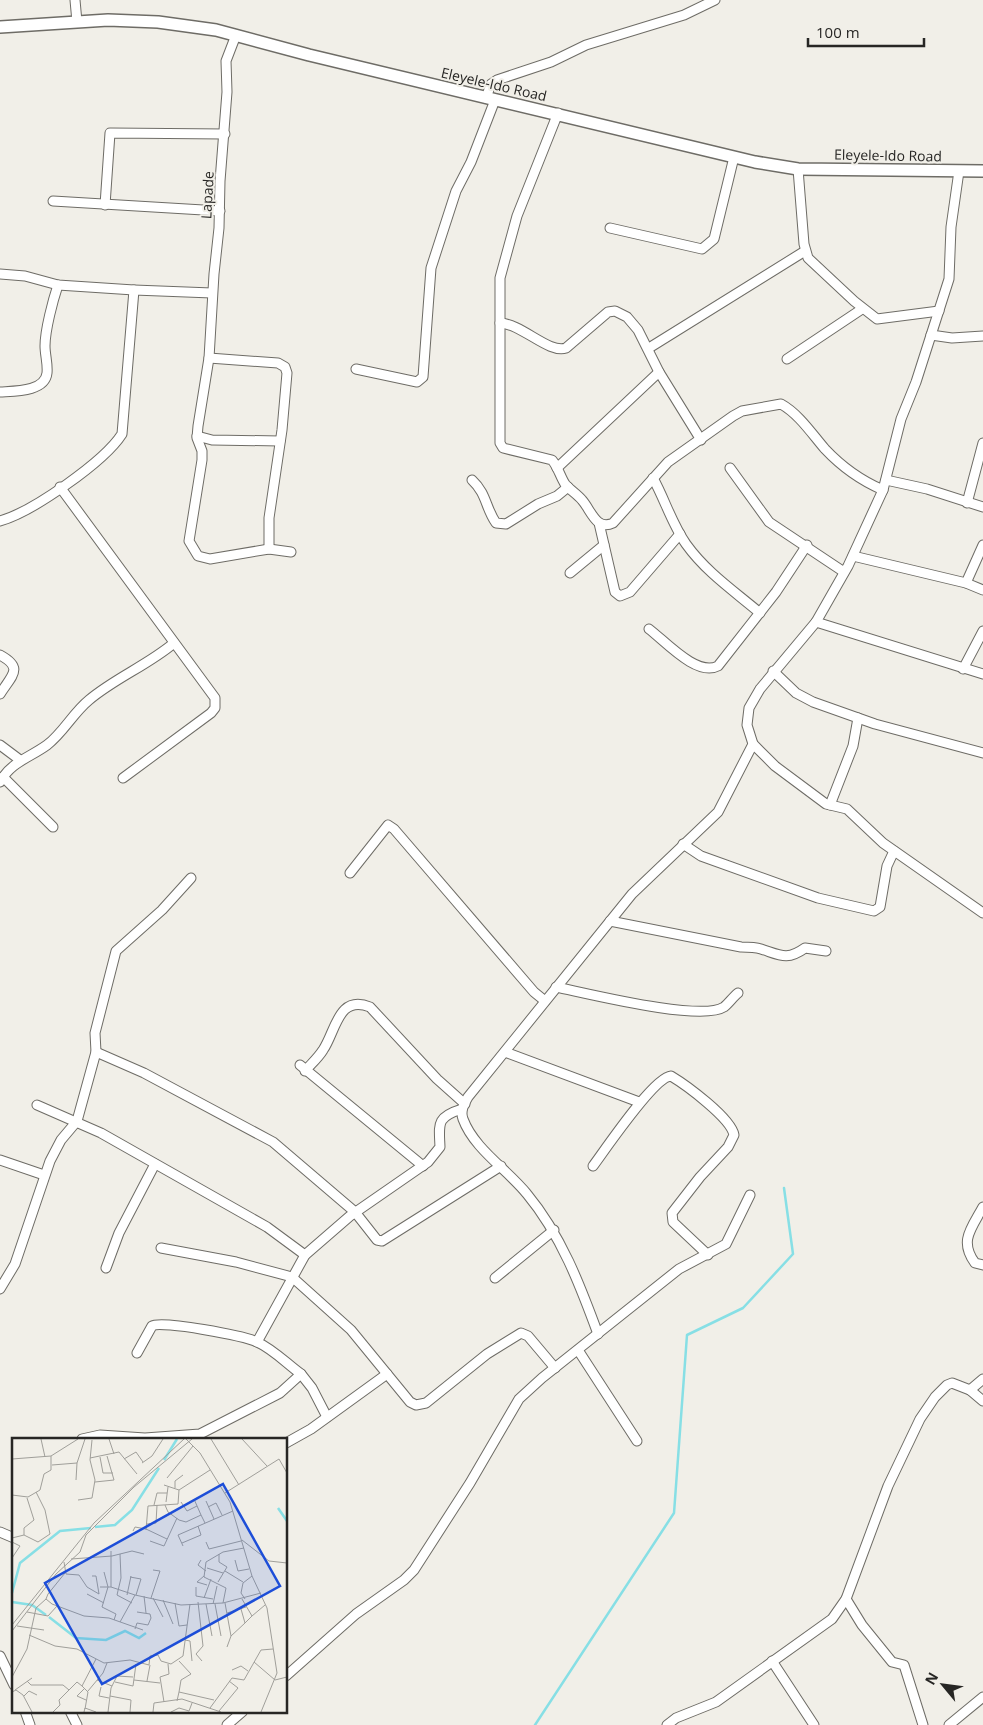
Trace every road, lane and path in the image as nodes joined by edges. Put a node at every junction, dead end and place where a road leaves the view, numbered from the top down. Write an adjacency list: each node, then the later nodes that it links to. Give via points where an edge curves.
1 (75, 0): 3 (street)
2 (715, 0): 6 (street, via 684,15 586,45 551,62 497,80 491,84)
3 (77, 22): 4 (main road, Eleyele-Ido Road); 5 (main road, Eleyele-Ido Road, via 158,22)
4 (0, 27)
5 (236, 35): 6 (main road, Eleyele-Ido Road); 8 (street, Lapade, via 226,61)
6 (490, 99): 7 (main road, Eleyele-Ido Road); 30 (street, via 471,162 458,186 434,254 423,377 417,382)
7 (558, 113): 9 (main road, Eleyele-Ido Road); 24 (street, via 517,216 500,278)
8 (225, 134): 14 (street, via 110,133); 15 (street, Lapade)
9 (734, 157): 10 (main road, Eleyele-Ido Road); 16 (street, via 714,239 702,249)
10 (798, 169): 11 (main road, Eleyele-Ido Road); 17 (street)
11 (959, 171): 12 (main road, Eleyele-Ido Road); 23 (street, via 948,279)
12 (983, 171)
13 (52, 201): 14 (street, via 86,201)
14 (104, 205): 15 (street)
15 (220, 211): 21 (street, Lapade)
16 (610, 228)
17 (805, 252): 22 (street, via 815,266); 27 (street)
18 (0, 274): 19 (street, via 25,276)
19 (58, 285): 20 (street); 32 (street, via 45,344 47,375 44,381 28,390)
20 (134, 290): 21 (street); 42 (street, via 122,434 81,474)
21 (212, 293): 28 (street, Lapade)
22 (862, 309): 23 (street, via 880,319); 29 (street)
23 (939, 311): 25 (street)
24 (500, 322): 27 (street, via 519,327 552,348 561,350 601,316 615,311 627,317); 37 (street, via 500,443 507,450 549,458)
25 (931, 335): 26 (street, via 952,338); 41 (street, via 901,419)
26 (983, 336)
27 (648, 348): 31 (street)
28 (209, 358): 33 (street, Lapade); 35 (street, via 278,363 285,367)
29 (787, 359)
30 (356, 369)
31 (659, 372): 34 (street); 37 (street)
32 (0, 392)
33 (197, 436): 35 (street, via 227,441); 53 (street, via 202,460 190,527 191,548 198,556 210,559)
34 (701, 440): 39 (street, via 668,462); 44 (street, via 742,410 781,404 827,450 867,483)
35 (280, 441): 53 (street, via 269,518)
36 (983, 443): 45 (street)
37 (557, 468): 43 (street)
38 (730, 468): 51 (street, via 769,522)
39 (653, 478): 48 (street, via 612,523); 49 (street)
40 (472, 480): 43 (street, via 481,488 496,524 506,524)
41 (886, 480): 44 (street); 45 (street, via 927,489)
42 (60, 487): 47 (street, via 13,517); 64 (street)
43 (568, 487): 48 (street)
44 (883, 490): 55 (street)
45 (966, 503): 46 (street)
46 (983, 507)
47 (0, 521)
48 (599, 523): 50 (street)
49 (680, 534): 50 (street, via 624,596 615,592); 60 (street, via 707,570)
50 (604, 545): 57 (street)
51 (807, 545): 56 (street); 60 (street)
52 (983, 545): 58 (street)
53 (270, 549): 54 (street)
54 (291, 552)
55 (853, 556): 56 (street); 58 (street)
56 (844, 572): 61 (street)
57 (570, 573)
58 (966, 583): 59 (street)
59 (983, 590)
60 (760, 613): 62 (street, via 728,657 712,669 700,668)
61 (816, 622): 66 (street); 67 (street)
62 (650, 629)
63 (983, 631): 66 (street)
64 (174, 643): 74 (street, via 155,659 88,700 48,744); 75 (street, via 215,698 215,708)
65 (0, 654): 69 (street, via 15,666)
66 (963, 669): 68 (street)
67 (773, 671): 70 (street, via 803,697); 71 (street, via 749,708 747,725)
68 (983, 674)
69 (0, 694)
70 (858, 718): 73 (street); 77 (street, via 853,746)
71 (753, 744): 77 (street, via 775,766 818,800); 79 (street, via 721,808)
72 (0, 745): 74 (street)
73 (983, 753)
74 (20, 760): 76 (street)
75 (123, 778)
76 (1, 780): 78 (street)
77 (830, 805): 80 (street, via 847,809)
78 (53, 827)
79 (683, 844): 80 (street, via 700,856 818,898 874,911 880,907); 84 (street, via 637,887)
80 (894, 851): 83 (street)
81 (350, 873): 88 (street, via 388,825)
82 (191, 878): 89 (street, via 162,910 116,951 95,1033)
83 (983, 912)
84 (610, 921): 85 (street, via 759,948 780,957 796,954 805,948); 86 (street)
85 (826, 951)
86 (556, 987): 87 (street, via 630,1004 695,1010 723,1007); 88 (street)
87 (738, 993)
88 (545, 1002): 90 (street)
89 (96, 1052): 94 (street); 103 (street, via 144,1073 259,1133 301,1164)
90 (505, 1052): 91 (street); 93 (street)
91 (639, 1102): 99 (street); 106 (street, via 670,1076 690,1088 733,1129 728,1148 672,1213 673,1222)
92 (36, 1105): 94 (street)
93 (463, 1106): 97 (street, via 441,1120 438,1150); 97 (street, via 370,1007 360,1003 346,1007 322,1052 302,1068); 98 (street, via 463,1120 470,1133)
94 (77, 1121): 96 (street); 100 (street, via 60,1140)
95 (0, 1160): 100 (street)
96 (155, 1164): 107 (street, via 267,1227); 109 (street, via 119,1233)
97 (423, 1166): 103 (street)
98 (501, 1166): 103 (street, via 385,1241 377,1240); 104 (street, via 527,1193)
99 (593, 1166)
100 (44, 1175): 112 (street, via 14,1264)
101 (750, 1195): 106 (street, via 726,1244)
102 (983, 1207): 108 (street, via 966,1243 975,1263)
103 (355, 1212): 107 (street)
104 (554, 1230): 111 (street); 113 (street)
105 (161, 1248): 110 (street, via 236,1262)
106 (708, 1254): 113 (street, via 679,1269)
107 (305, 1255): 110 (street)
108 (983, 1265)
109 (106, 1268)
110 (292, 1277): 114 (street); 119 (street, via 351,1330)
111 (495, 1278)
112 (0, 1289)
113 (598, 1334): 115 (street)
114 (257, 1342): 116 (street, via 207,1329 156,1323); 118 (street)
115 (578, 1350): 117 (street); 128 (street)
116 (137, 1353)
117 (555, 1368): 119 (street, via 528,1336 521,1333 487,1354 421,1405 410,1402); 134 (street, via 512,1409 470,1483 414,1570 356,1614)
118 (301, 1374): 123 (street); 125 (street, via 280,1393 200,1434)
119 (387, 1374): 123 (street)
120 (983, 1379): 121 (street)
121 (970, 1390): 122 (street); 131 (street, via 952,1383 947,1385 920,1419 888,1486)
122 (983, 1401)
123 (327, 1417): 127 (street)
124 (86, 1438): 126 (street, via 100,1435)
125 (146, 1438)
126 (146, 1438)
127 (288, 1441)
128 (637, 1442)
129 (0, 1532): 130 (street)
130 (12, 1538)
131 (846, 1599): 133 (street, via 832,1619); 145 (street, via 892,1662 904,1664)
132 (0, 1656): 135 (street)
133 (772, 1661): 143 (street, via 716,1702 676,1718); 144 (street)
134 (288, 1674)
135 (12, 1681)
136 (983, 1696): 146 (street)
137 (25, 1712): 140 (street)
138 (70, 1712): 141 (street)
139 (242, 1712): 142 (street)
140 (30, 1725)
141 (77, 1725)
142 (227, 1725)
143 (667, 1725)
144 (814, 1725)
145 (923, 1725)
146 (949, 1725)

